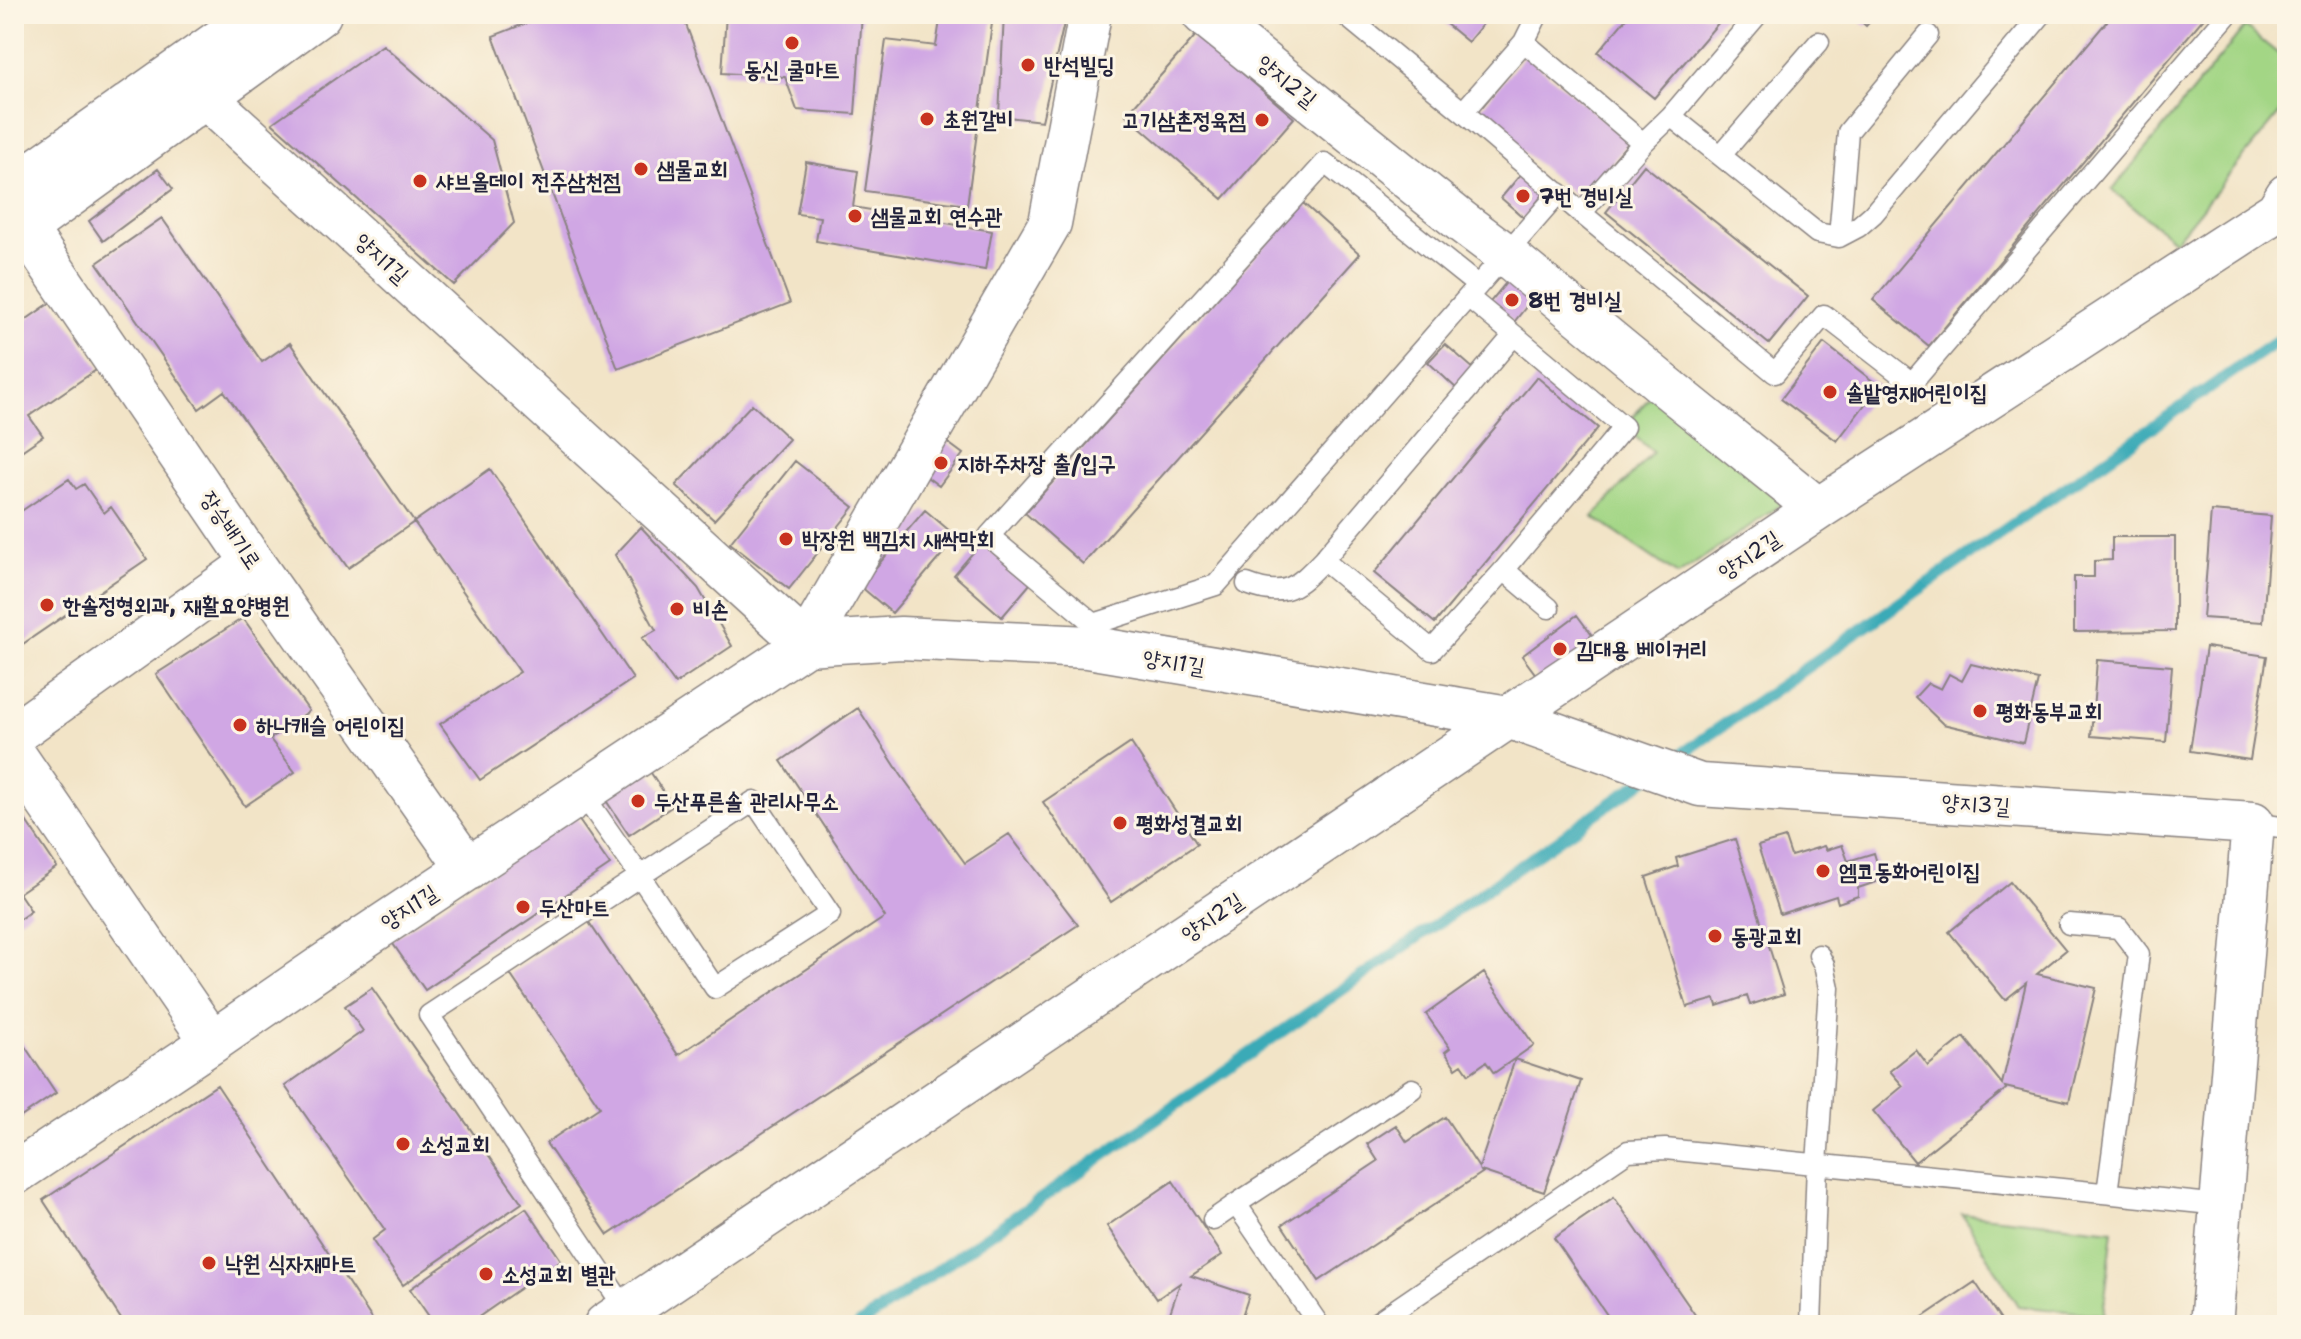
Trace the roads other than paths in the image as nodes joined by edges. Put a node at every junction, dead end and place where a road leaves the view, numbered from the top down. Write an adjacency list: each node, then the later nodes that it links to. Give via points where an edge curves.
1 (259, 14): 21 (street)
2 (319, 14): 13 (street)
3 (1090, 14): 32 (street, 양지1길, via 1050,223)
4 (1203, 14): 23 (street, 양지2길)
5 (1344, 14): 14 (lane)
6 (1538, 14): 11 (lane)
7 (1758, 14): 15 (lane)
8 (2042, 14): 22 (lane, via 1873,214)
9 (2228, 14): 20 (lane, via 1912,383 1824,315 1775,373)
10 (1928, 35): 22 (lane, via 1848,132)
11 (1524, 42): 14 (lane); 16 (lane)
12 (1819, 42): 17 (lane)
13 (206, 98): 21 (street); 32 (street, 양지1길)
14 (1463, 112): 18 (lane)
15 (1671, 116): 16 (lane); 17 (lane)
16 (1643, 143): 20 (lane)
17 (1721, 155): 22 (lane, via 1817,233)
18 (1559, 193): 20 (lane); 23 (lane)
19 (2287, 195): 26 (street, 양지2길, via 2277,211)
20 (1581, 213)
21 (18, 217): 28 (street, 장승배기로)
22 (1839, 237)
23 (1505, 254): 24 (lane); 26 (street, 양지2길)
24 (1473, 291): 24 (lane, via 1325,163 989,536 1094,624 1216,585); 25 (lane)
25 (1514, 335): 27 (lane); 29 (lane, via 1624,427)
26 (1818, 509): 33 (street, 양지2길)
27 (1323, 560): 29 (lane, via 1432,650); 30 (lane, via 1303,581 1285,590 1265,591)
28 (253, 563): 34 (street); 39 (street, 장승배기로)
29 (1504, 570): 31 (lane)
30 (1247, 584)
31 (1549, 608)
32 (806, 644): 33 (street, 양지1길, via 901,638 1088,647); 37 (street, 양지1길)
33 (1522, 722): 36 (street, 양지1길); 51 (street, 양지2길)
34 (14, 734)
35 (14, 754): 43 (street)
36 (1700, 785): 38 (street, 양지3길)
37 (582, 793): 39 (street, 양지1길); 40 (lane)
38 (2270, 825): 49 (street, 양지3길)
39 (468, 869): 43 (street, 양지1길)
40 (640, 876): 40 (lane, via 754,801 830,914 715,988); 51 (lane, via 429,1015)
41 (2069, 924): 47 (lane, via 2119,928 2139,954)
42 (1819, 955): 45 (lane, via 1829,988)
43 (212, 1042): 46 (street, 양지1길)
44 (1412, 1089): 48 (lane)
45 (1817, 1164): 47 (lane); 53 (lane, via 1665,1149 1628,1151); 54 (lane)
46 (14, 1174)
47 (2107, 1193): 49 (lane)
48 (1236, 1204): 50 (lane); 52 (lane)
49 (2221, 1205): 55 (street, 양지3길)
50 (1213, 1220)
51 (616, 1317)
52 (1319, 1325)
53 (1373, 1325)
54 (1811, 1325)
55 (2211, 1325)

